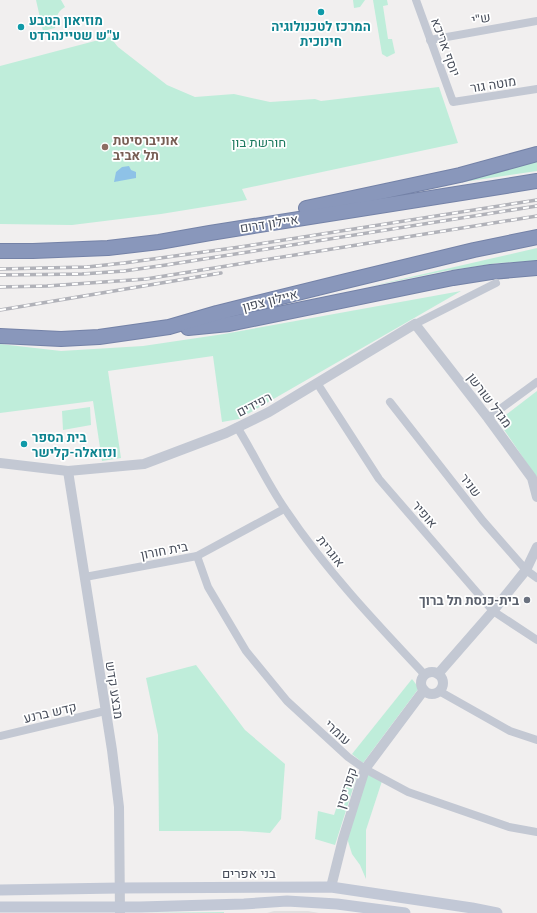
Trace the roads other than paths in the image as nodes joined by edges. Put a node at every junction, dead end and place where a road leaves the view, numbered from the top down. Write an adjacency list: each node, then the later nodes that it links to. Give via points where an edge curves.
1 (416, 0): 3 (street, יוסף אריכא)
2 (537, 21): 3 (street, ש"י)
3 (430, 40): 5 (street, יוסף אריכא)
4 (537, 89): 5 (street, מוטה גור)
5 (453, 102)
6 (537, 154): 9 (highway, via 460,175)
7 (537, 181): 9 (highway, איילון דרום)
8 (537, 237): 14 (highway, איילון צפון, via 342,282)
9 (159, 242): 10 (highway, איילון דרום, via 79,250)
10 (0, 251)
11 (537, 268): 14 (highway, via 490,272 432,282 229,324 189,329)
12 (496, 284): 13 (street, רפידים)
13 (415, 324): 17 (street, רפידים); 19 (street, מגדל שורשן)
14 (169, 327): 15 (highway, איילון צפון, via 99,337 61,339)
15 (0, 336)
16 (537, 382): 19 (street)
17 (317, 383): 20 (street, רפידים, via 269,412); 30 (street, אופיר, via 378,479)
18 (390, 402): 27 (street, שניר)
19 (488, 418): 23 (street, מגדל שורשן, via 532,478)
20 (237, 427): 22 (street, רפידים, via 144,464); 24 (street, אוגרית)
21 (0, 463): 22 (street, רפידים)
22 (68, 471): 28 (street, מבצע קדש)
23 (537, 497)
24 (284, 509): 26 (street, בית חורון); 33 (street, אוגרית, via 329,569)
25 (537, 548): 27 (street)
26 (197, 556): 28 (street, בית חורון); 39 (street, עומרי, via 208,587 246,651 287,701 348,758)
27 (526, 570): 29 (street, שניר); 30 (street)
28 (85, 577): 36 (street, מבצע קדש)
29 (537, 578)
30 (494, 611): 31 (street, אופיר); 32 (street)
31 (537, 640)
32 (438, 674): 33 (street, via 431,672); 35 (street, via 443,682)
33 (425, 675): 34 (street, via 421,681)
34 (424, 690): 35 (street, via 430,693); 39 (street, קפריסין)
35 (439, 691): 38 (street, via 510,731)
36 (105, 711): 37 (street, קדש ברנע); 42 (street, מבצע קדש, via 119,807)
37 (0, 736)
38 (537, 740)
39 (365, 769): 40 (street, עומרי, via 408,792 509,827); 41 (street, קפריסין, via 343,838)
40 (537, 832)
41 (331, 887): 42 (main road, בני אפרים); 47 (main road, בני אפרים)
42 (120, 888): 43 (main road, בני אפרים); 45 (street, מבצע קדש)
43 (0, 890)
44 (0, 908): 45 (main road)
45 (116, 910): 46 (main road, via 140,906 287,901 337,904)
46 (405, 913)
47 (497, 913)

